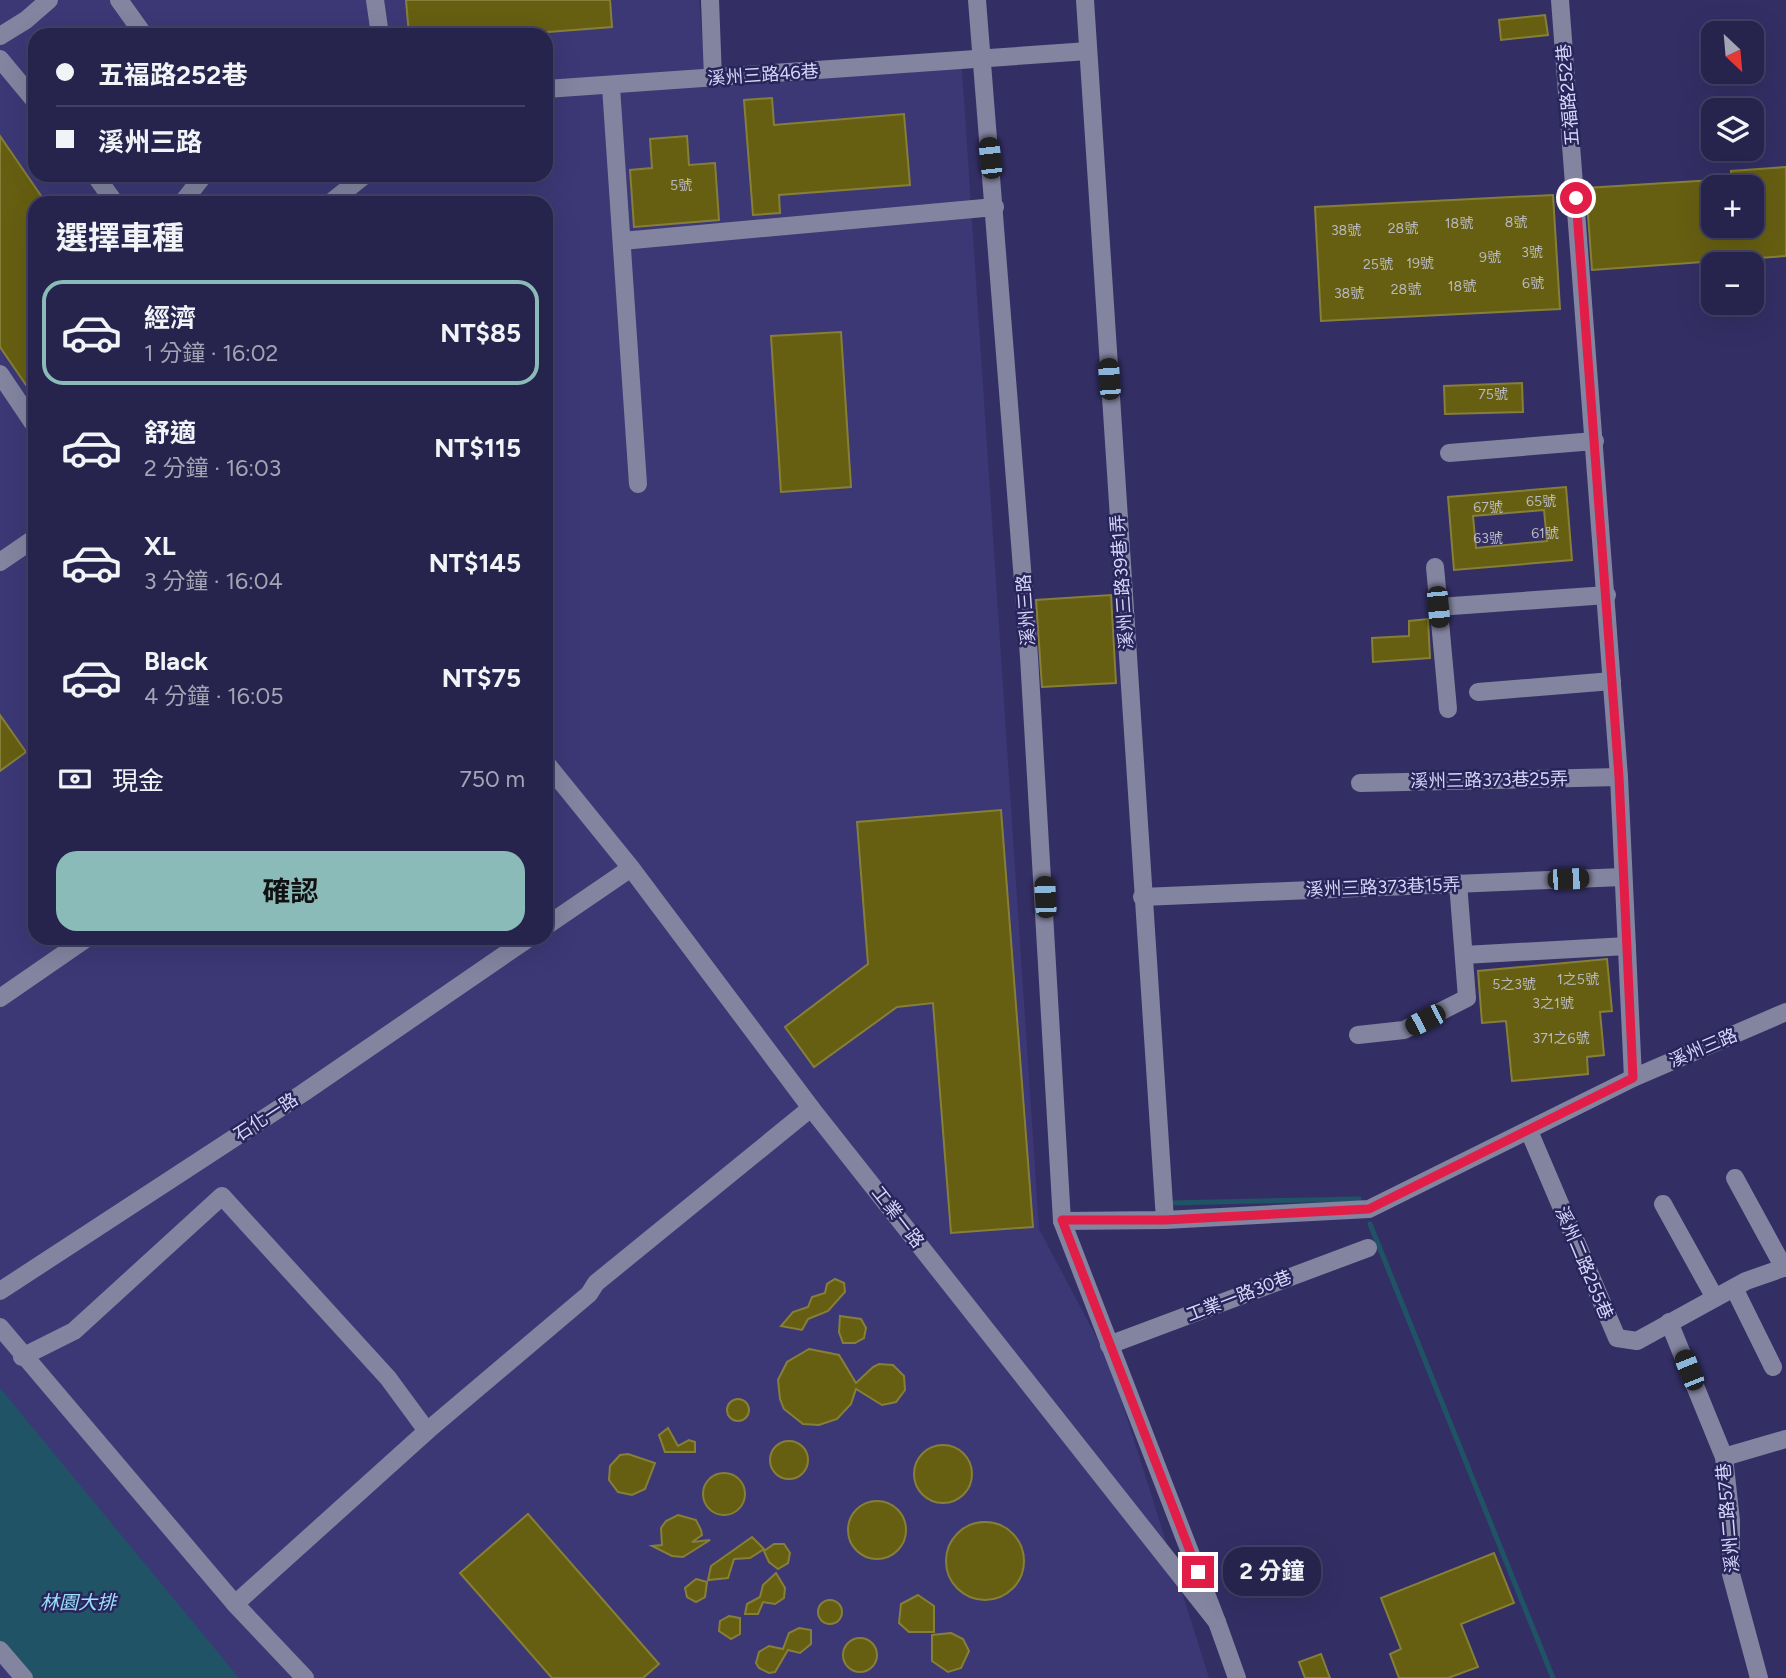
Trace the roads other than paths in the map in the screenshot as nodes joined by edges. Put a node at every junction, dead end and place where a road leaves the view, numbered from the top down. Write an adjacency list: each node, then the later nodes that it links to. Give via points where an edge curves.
1 (49, 0): 10 (street)
2 (119, 0): 8 (street)
3 (375, 0): 9 (street)
4 (710, 0): 14 (street)
5 (976, 0): 13 (street, 溪州三路)
6 (1085, 0): 11 (street, 溪州三路39巷1弄)
7 (1560, 0): 26 (street, 五福路252巷)
8 (139, 28)
9 (379, 28)
10 (0, 36)
11 (1088, 51): 13 (street); 43 (street, 溪州三路39巷1弄)
12 (0, 59): 17 (street)
13 (981, 59): 14 (street, 溪州三路46巷); 22 (street, 溪州三路)
14 (713, 78): 15 (street, 溪州三路46巷)
15 (611, 87): 16 (street, 溪州三路46巷); 23 (street)
16 (553, 89)
17 (28, 93)
18 (198, 182): 20 (street)
19 (356, 182): 21 (street)
20 (188, 196)
21 (339, 196)
22 (995, 207): 23 (street); 57 (street, 溪州三路, via 1029,657)
23 (622, 242): 28 (street)
24 (0, 374): 25 (street)
25 (28, 416)
26 (1595, 441): 27 (street); 32 (street, 五福路252巷)
27 (1449, 453)
28 (638, 484)
29 (28, 543): 30 (street)
30 (0, 562)
31 (1435, 567): 33 (street)
32 (1606, 595): 33 (street); 34 (street, 五福路252巷)
33 (1438, 607): 36 (street)
34 (1612, 681): 35 (street); 38 (street, 五福路252巷)
35 (1478, 692)
36 (1448, 709)
37 (553, 773): 40 (street, 工業一路)
38 (1619, 777): 39 (street, 溪州三路373巷25弄); 41 (street, 五福路252巷)
39 (1360, 783)
40 (631, 868): 44 (street); 53 (street, 工業一路)
41 (1623, 877): 42 (street, 溪州三路373巷15弄); 47 (street, 五福路252巷)
42 (1458, 883): 43 (street, 溪州三路373巷15弄); 48 (street)
43 (1142, 897): 58 (street, 溪州三路39巷1弄)
44 (553, 921)
45 (77, 945): 49 (street)
46 (519, 945): 62 (street, 石化一路)
47 (1627, 946): 48 (street); 52 (street, 五福路252巷)
48 (1464, 955): 51 (street, via 1467,998 1404,1030)
49 (0, 998)
50 (1786, 1013): 52 (street, 溪州三路)
51 (1358, 1035)
52 (1633, 1078): 54 (street, 溪州三路)
53 (811, 1108): 69 (street, via 596,1283 589,1294); 73 (street, 工業一路)
54 (1529, 1131): 58 (street, 溪州三路, via 1369,1209); 64 (street, 溪州二路255巷, via 1617,1338 1637,1341)
55 (1735, 1178): 60 (street)
56 (1663, 1205): 63 (street)
57 (1062, 1220): 58 (street, 溪州三路); 66 (street, 溪州三路)
58 (1165, 1220)
59 (1368, 1248): 66 (street, 工業一路30巷)
60 (1785, 1268): 61 (street, 溪州二路255巷)
61 (1734, 1288): 63 (street, 溪州二路255巷); 68 (street)
62 (0, 1291)
63 (1715, 1298): 64 (street, 溪州二路255巷)
64 (1669, 1322): 71 (street, 溪州二路57巷)
65 (0, 1327): 67 (street)
66 (1109, 1345): 73 (street, 溪州三路)
67 (22, 1357): 69 (street, via 74,1331 222,1196 388,1378); 72 (street)
68 (1773, 1367)
69 (427, 1431): 72 (street)
70 (1786, 1439): 71 (street)
71 (1724, 1457): 78 (street, 溪州二路57巷, via 1731,1574)
72 (235, 1604): 76 (street)
73 (1217, 1622): 77 (street, 工業一路)
74 (0, 1650): 75 (street)
75 (24, 1678)
76 (305, 1678)
77 (1237, 1678)
78 (1759, 1678)

